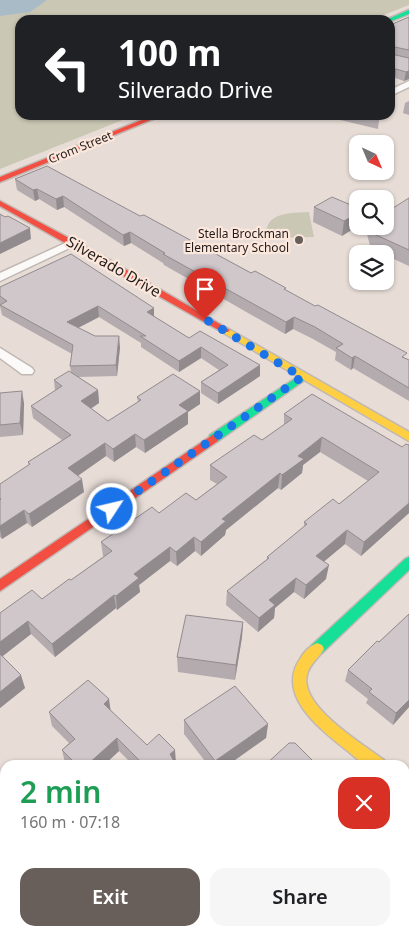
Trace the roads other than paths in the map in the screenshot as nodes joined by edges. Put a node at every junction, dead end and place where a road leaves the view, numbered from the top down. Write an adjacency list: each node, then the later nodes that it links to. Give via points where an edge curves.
1 (409, 12): 2 (street)
2 (395, 18)
3 (409, 84): 4 (street)
4 (395, 91)
5 (148, 120): 6 (street, Crom Street)
6 (0, 180)
7 (0, 203): 8 (street, Silverado Drive)
8 (74, 242): 9 (street); 12 (street, Silverado Drive)
9 (0, 278)
10 (0, 352): 11 (street)
11 (27, 371)
12 (302, 377): 13 (street, Silverado Drive); 15 (street)
13 (409, 437)
14 (409, 562): 16 (street, via 307,659 300,674 303,696 320,719)
15 (0, 586)
16 (373, 760)

